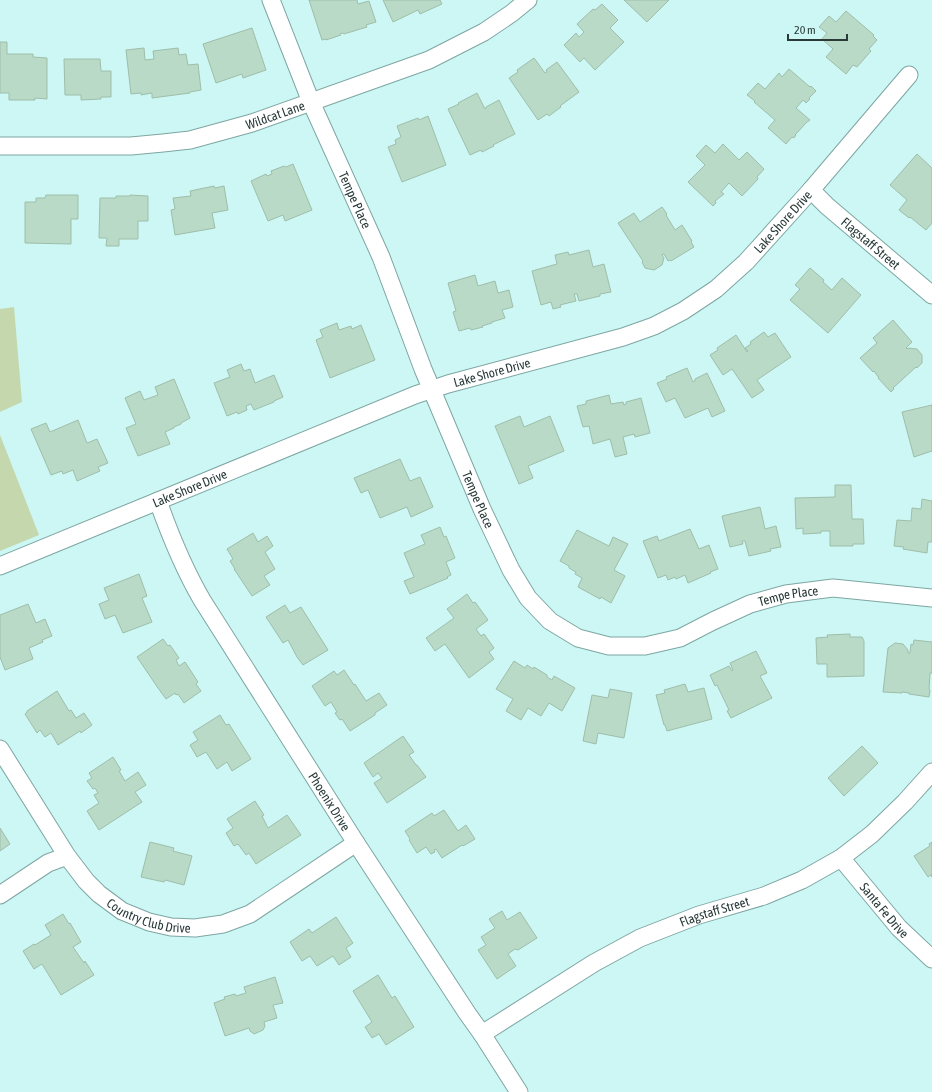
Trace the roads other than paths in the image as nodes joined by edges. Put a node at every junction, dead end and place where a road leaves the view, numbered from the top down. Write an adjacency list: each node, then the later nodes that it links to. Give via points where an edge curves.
1 (271, 0): 4 (street, Tempe Place)
2 (528, 0): 4 (street, Wildcat Lane, via 484,32 429,60)
3 (909, 75): 6 (street, Lake Shore Drive)
4 (310, 102): 5 (street, Wildcat Lane, via 252,123 190,140 131,146); 8 (street, Tempe Place, via 381,257)
5 (0, 146)
6 (811, 190): 7 (street, Flagstaff Street, via 826,206); 8 (street, Lake Shore Drive, via 746,262 716,289 683,311 654,326 623,337)
7 (932, 295)
8 (431, 389): 9 (street, Lake Shore Drive); 11 (street, Tempe Place, via 510,570 528,598 550,621 578,638 609,646 645,646 680,638 750,604 786,594 833,588)
9 (158, 502): 10 (street, Lake Shore Drive); 14 (street, Phoenix Drive, via 192,583)
10 (0, 566)
11 (932, 598)
12 (0, 749): 15 (street, Country Club Drive)
13 (932, 772): 16 (street, Flagstaff Street, via 872,834)
14 (356, 843): 15 (street, Country Club Drive, via 250,914 223,924 195,928 148,922 122,911 99,894); 19 (street, Phoenix Drive)
15 (67, 856): 17 (street, via 48,863)
16 (841, 858): 18 (street, Santa Fe Drive, via 899,928); 19 (street, Flagstaff Street, via 802,880 764,896 699,915 640,938 594,963)
17 (0, 895)
18 (932, 959)
19 (482, 1034): 20 (street, Phoenix Drive)
20 (519, 1092)

